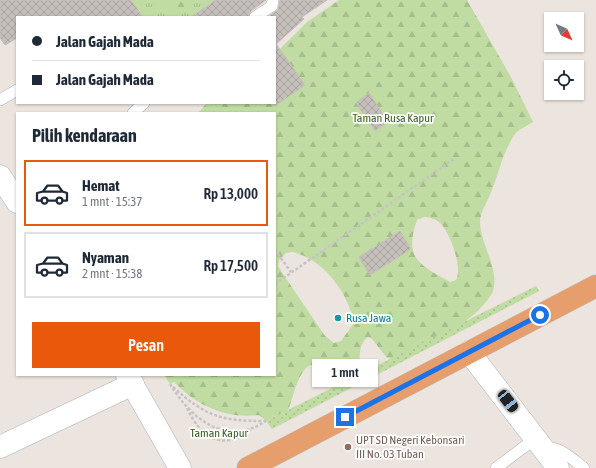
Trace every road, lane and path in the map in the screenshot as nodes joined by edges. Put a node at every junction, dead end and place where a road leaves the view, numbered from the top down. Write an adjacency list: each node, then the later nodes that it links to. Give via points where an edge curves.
1 (273, 0): 2 (lane, via 272,6)
2 (257, 16)
3 (16, 91): 4 (lane)
4 (0, 100)
5 (143, 104): 6 (lane)
6 (134, 112)
7 (454, 159): 11 (path)
8 (0, 176): 9 (street)
9 (16, 196)
10 (276, 251): 11 (path)
11 (291, 272): 12 (path)
12 (276, 283)
13 (596, 286): 14 (highway)
14 (469, 352): 20 (street); 23 (highway)
15 (130, 380): 21 (street); 22 (street)
16 (186, 406): 17 (path, via 200,420); 18 (path, via 170,384 207,413 228,420 266,421); 19 (path, via 202,431)
17 (218, 428): 18 (path); 19 (path)
18 (251, 430): 19 (path, via 234,440)
19 (214, 439)
20 (540, 444): 24 (lane); 25 (street); 26 (lane, via 556,449)
21 (0, 447)
22 (180, 468)
23 (248, 468)
24 (496, 468)
25 (558, 468)
26 (584, 468)

